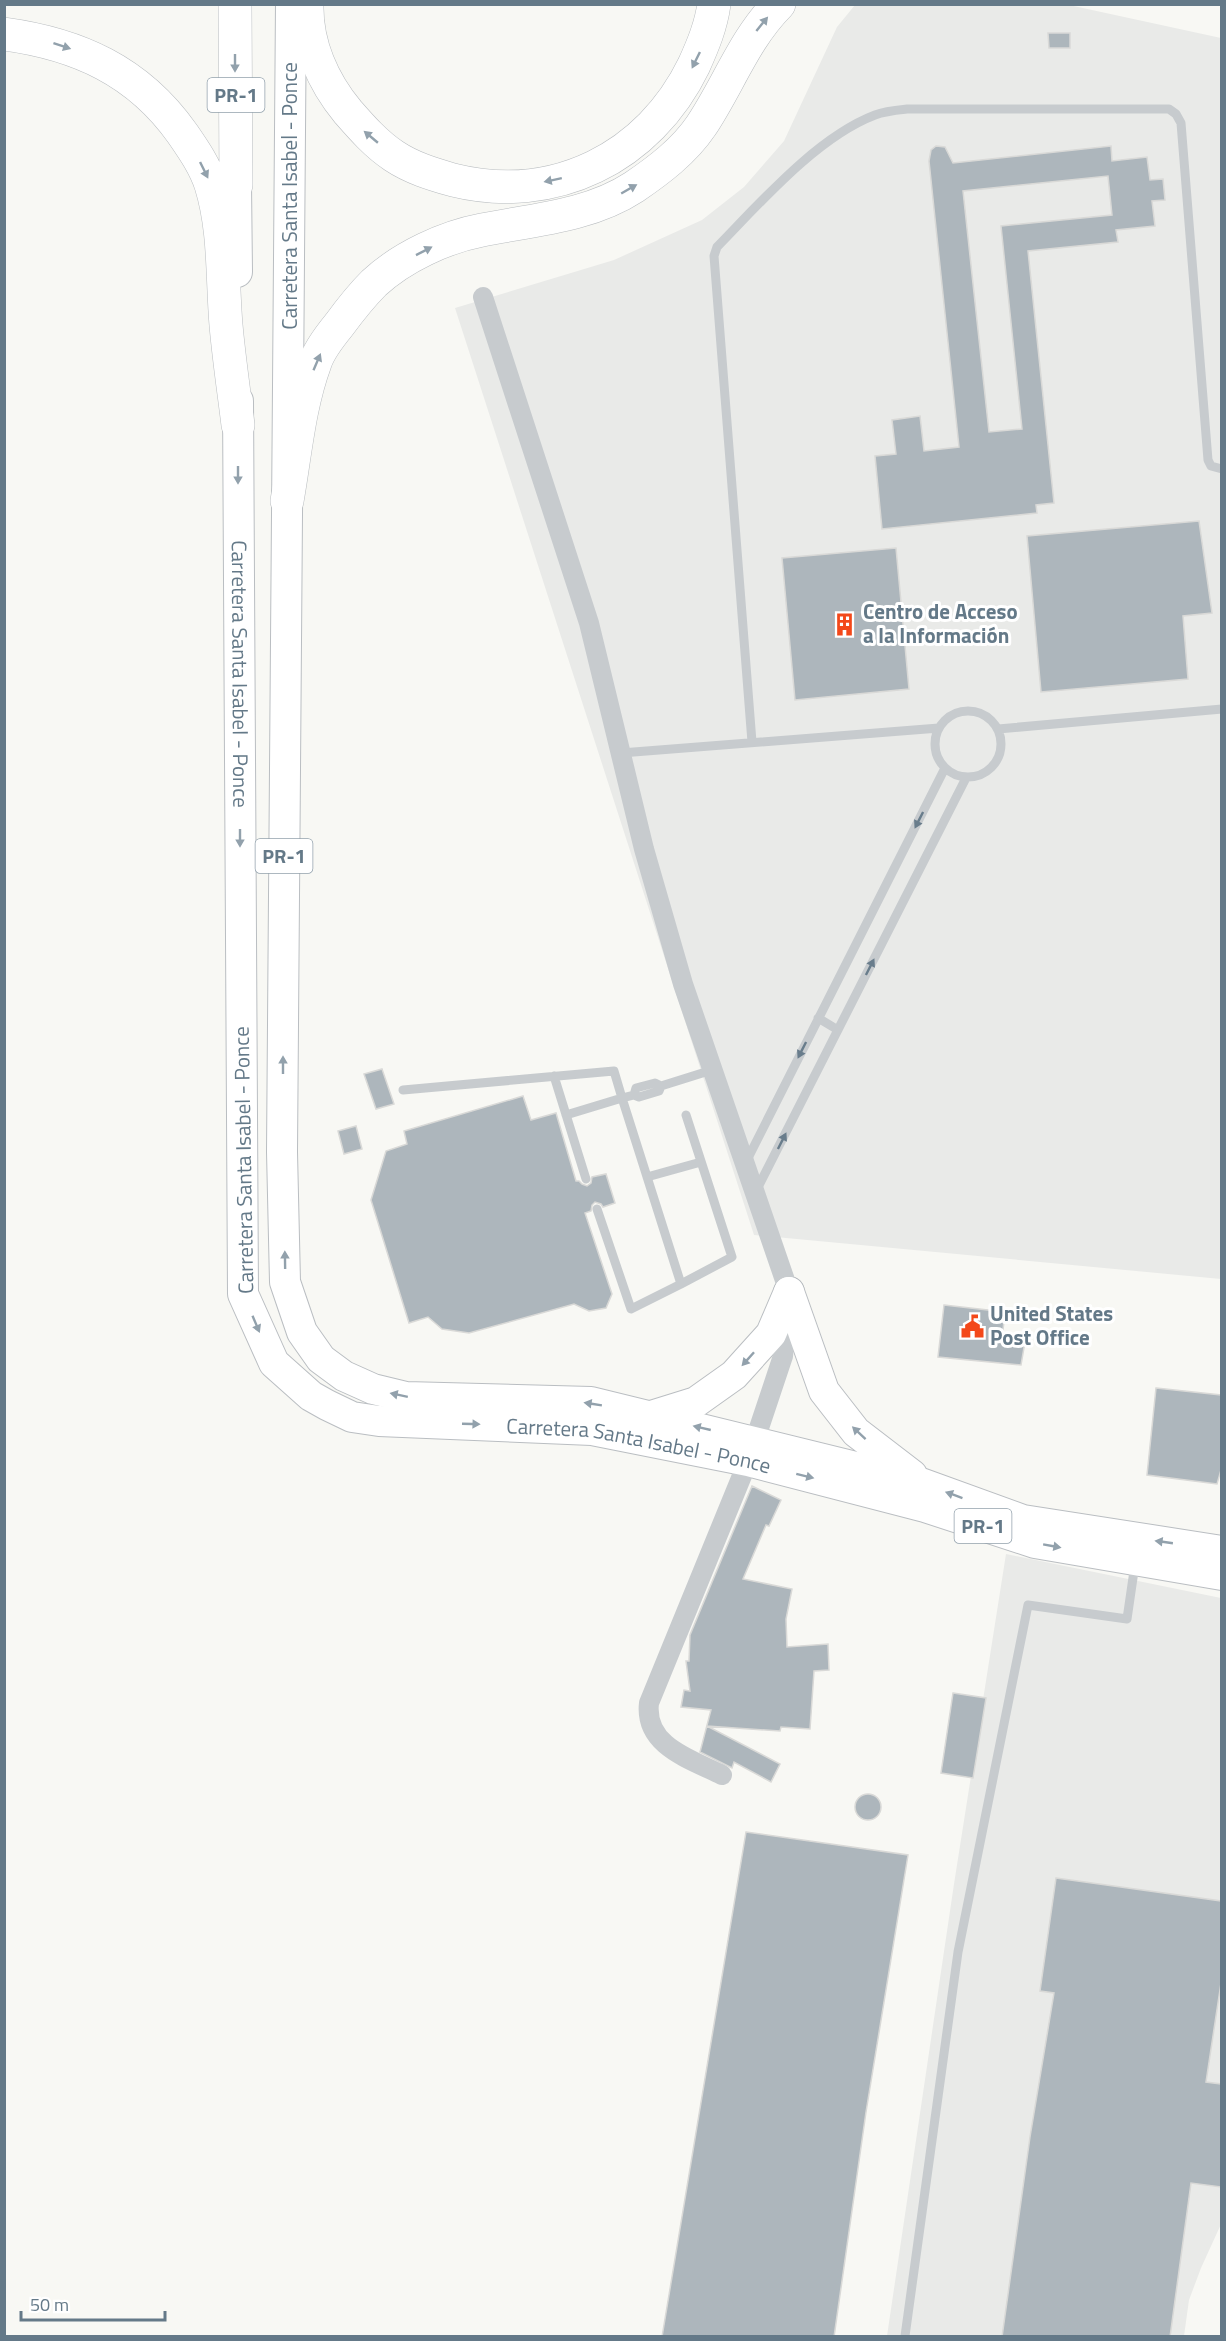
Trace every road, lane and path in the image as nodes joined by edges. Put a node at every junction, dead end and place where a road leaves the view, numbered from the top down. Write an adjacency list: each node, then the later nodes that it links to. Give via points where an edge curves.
1 (235, 4): 7 (highway, Carretera Santa Isabel - Ponce / PR-1, one-way to 7)
2 (291, 4): 11 (main road, Carretera Santa Isabel - Ponce / PR-1)
3 (307, 4): 4 (highway, one-way to 3, via 704,43 684,84 658,121 625,149 591,169 517,188 481,187 428,173 394,156 363,131 335,97 314,53 306,20)
4 (714, 4)
5 (778, 4): 11 (highway, one-way to 5, via 304,401 315,362 332,333 375,282 398,265 457,236 572,213 633,188 674,157 700,128 750,39)
6 (4, 34): 9 (highway, one-way to 9, via 60,44 104,62 137,84 168,113 193,148 210,183 220,223 226,326)
7 (236, 185): 9 (main road, Carretera Santa Isabel - Ponce / PR-1)
8 (483, 297): 16 (street, via 589,623)
9 (238, 425): 36 (main road, Carretera Santa Isabel - Ponce / PR-1, one-way to 36, via 243,1294 265,1345 274,1363 311,1396 352,1417 592,1430)
10 (1221, 469): 15 (lane, via 1211,466 1208,460 1181,123 1176,114 1169,109 907,109 877,114 852,126 773,189 717,247 714,256)
11 (287, 501): 35 (main road, Carretera Santa Isabel - Ponce / PR-1, one-way to 11, via 591,1402 406,1397 373,1389 344,1376 321,1359 302,1332 285,1281 282,1152)
12 (1221, 709): 14 (lane)
13 (939, 728): 14 (lane, via 956,712 968,711 990,719); 15 (lane); 17 (lane, via 935,751)
14 (998, 729): 18 (lane, via 1000,753 993,767 981,776)
15 (752, 742): 16 (lane)
16 (621, 753): 21 (street, via 644,849)
17 (945, 768): 18 (lane); 19 (lane, one-way to 19)
18 (966, 778): 20 (lane, one-way to 18)
19 (818, 1018): 20 (lane); 28 (lane, one-way to 28)
20 (838, 1030): 31 (lane, one-way to 20)
21 (712, 1070): 24 (lane, via 661,1086 654,1083 636,1088 634,1095); 28 (street)
22 (554, 1077): 23 (lane); 24 (lane, via 614,1071); 25 (lane)
23 (403, 1090)
24 (622, 1098): 25 (lane); 29 (lane)
25 (566, 1115): 30 (lane)
26 (686, 1115): 27 (lane)
27 (701, 1162): 29 (lane); 33 (lane, via 732,1257)
28 (745, 1164): 31 (street)
29 (647, 1177): 33 (lane)
30 (586, 1179)
31 (755, 1193): 34 (street)
32 (597, 1209): 33 (lane, via 631,1309)
33 (681, 1284)
34 (789, 1292): 35 (main road, one-way to 35, via 771,1334 734,1375 696,1402); 36 (street, via 783,1356); 37 (main road, one-way to 34, via 856,1432 824,1391)
35 (650, 1416): 36 (main road, Carretera Santa Isabel - Ponce / PR-1, one-way to 35)
36 (751, 1451): 37 (main road, Carretera Santa Isabel - Ponce / PR-1); 39 (main road, Carretera Santa Isabel - Ponce / PR-1, one-way to 39, via 1035,1543); 41 (street, via 648,1708 652,1728 664,1745)
37 (921, 1483): 38 (main road, Carretera Santa Isabel - Ponce / PR-1, one-way to 37, via 1023,1520)
38 (1221, 1551)
39 (1136, 1561): 40 (main road, Carretera Santa Isabel - Ponce / PR-1); 42 (lane, via 1126,1619 1028,1605 958,1952)
40 (1221, 1575)
41 (722, 1775)
42 (905, 2337)

